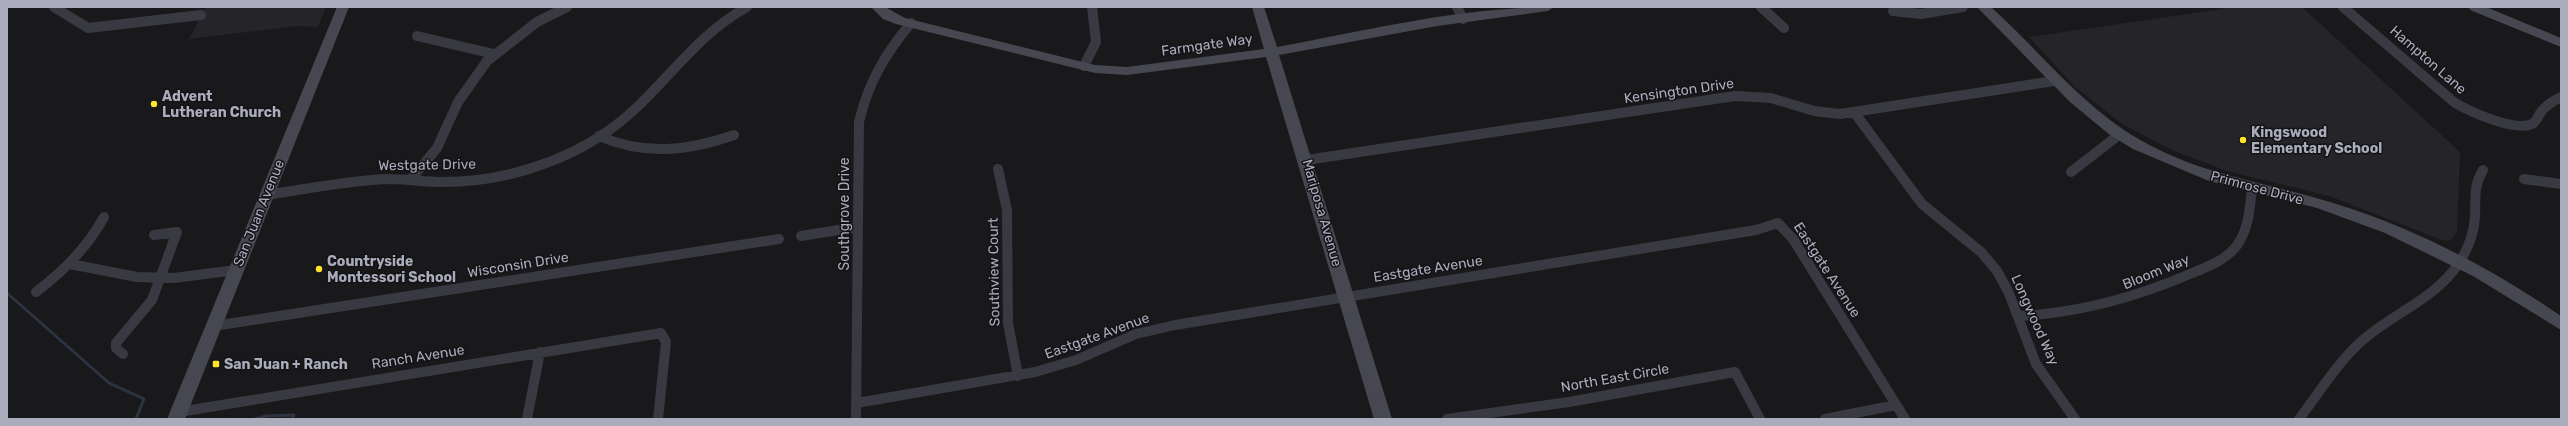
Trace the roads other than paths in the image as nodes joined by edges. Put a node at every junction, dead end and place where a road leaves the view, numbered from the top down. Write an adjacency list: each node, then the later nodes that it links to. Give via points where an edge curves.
1 (54, 7): 16 (street, via 88,28)
2 (343, 7): 38 (street, San Juan Avenue)
3 (567, 7): 22 (street, via 537,22)
4 (747, 7): 29 (street, Westgate Drive, via 717,25 636,109)
5 (877, 7): 17 (street, Farmgate Way, via 888,16)
6 (1092, 7): 23 (street, via 1096,42)
7 (1258, 7): 21 (street, Mariposa Avenue)
8 (1548, 7): 15 (street, Farmgate Way)
9 (1761, 7): 18 (street)
10 (1963, 7): 14 (street, via 1927,13)
11 (1983, 7): 24 (street, Primrose Drive, via 2020,40)
12 (2343, 7): 25 (street, Hampton Lane, via 2455,103 2471,112 2509,124 2525,126 2534,122 2544,108)
13 (2474, 7): 20 (street)
14 (1893, 12)
15 (1460, 13): 21 (street, Farmgate Way)
16 (201, 15)
17 (911, 23): 23 (street, Farmgate Way); 40 (street, Southgrove Drive, via 882,58 863,103 859,131)
18 (1784, 28)
19 (417, 36): 22 (street)
20 (2561, 43)
21 (1272, 52): 23 (street, Farmgate Way, via 1127,71); 30 (street, Mariposa Avenue)
22 (494, 54): 35 (street, via 474,77 458,102 437,148)
23 (1084, 66)
24 (2054, 81): 26 (street, Kensington Drive); 27 (street, Primrose Drive, via 2085,109)
25 (2561, 97)
26 (1854, 112): 30 (street, Kensington Drive, via 1827,113 1771,98 1735,96); 50 (street, Longwood Way, via 1933,217 1976,248 1996,270)
27 (2120, 134): 33 (street); 37 (street, Primrose Drive, via 2201,173)
28 (734, 135): 29 (street, via 688,148 654,151 624,146)
29 (599, 136): 35 (street, Westgate Drive, via 556,158 500,176 450,182)
30 (1306, 160): 49 (street, Mariposa Avenue)
31 (998, 169): 55 (street, Southview Court, via 1006,205 1008,234 1008,324)
32 (2483, 170): 44 (street, via 2473,190 2472,236)
33 (2071, 172)
34 (2524, 179): 36 (street)
35 (411, 180): 38 (street, Westgate Drive, via 377,180)
36 (2561, 184)
37 (2252, 188): 44 (street, Primrose Drive, via 2352,214); 50 (street, Bloom Way, via 2249,222 2232,251 2215,262 2158,288 2110,305 2047,316)
38 (266, 195): 46 (street, San Juan Avenue)
39 (104, 217): 45 (street, via 96,232)
40 (857, 227): 42 (street); 56 (street, Southgrove Drive)
41 (154, 236): 47 (street, via 177,232 162,268)
42 (801, 236)
43 (779, 239): 52 (street, Wisconsin Drive)
44 (2460, 262): 51 (street, Primrose Drive); 68 (street, via 2450,276 2424,300 2363,340)
45 (70, 264): 47 (street, via 126,276); 48 (street)
46 (236, 270): 47 (street); 52 (street, San Juan Avenue)
47 (162, 278): 54 (street, via 147,308 116,343 116,348)
48 (36, 292)
49 (1346, 296): 55 (street, Eastgate Avenue, via 1148,330 1063,364); 57 (street, Eastgate Avenue, via 1756,230 1778,222 1793,239); 62 (street, Mariposa Avenue)
50 (2019, 316): 67 (street, Longwood Way, via 2033,357)
51 (2561, 324)
52 (214, 326): 58 (street, San Juan Avenue)
53 (540, 352): 58 (street, Ranch Avenue); 59 (street); 60 (street, Ranch Avenue, via 662,333 666,342)
54 (123, 354)
55 (1018, 376): 56 (street, Eastgate Avenue)
56 (856, 403): 61 (street, Southgrove Drive)
57 (1896, 405): 65 (street); 66 (street, Eastgate Avenue)
58 (177, 415)
59 (527, 419)
60 (658, 419)
61 (856, 419)
62 (1383, 419)
63 (1448, 419): 64 (street, North East Circle, via 1569,402 1735,372)
64 (1760, 419)
65 (1824, 419)
66 (1904, 419)
67 (2075, 419)
68 (2299, 419)

